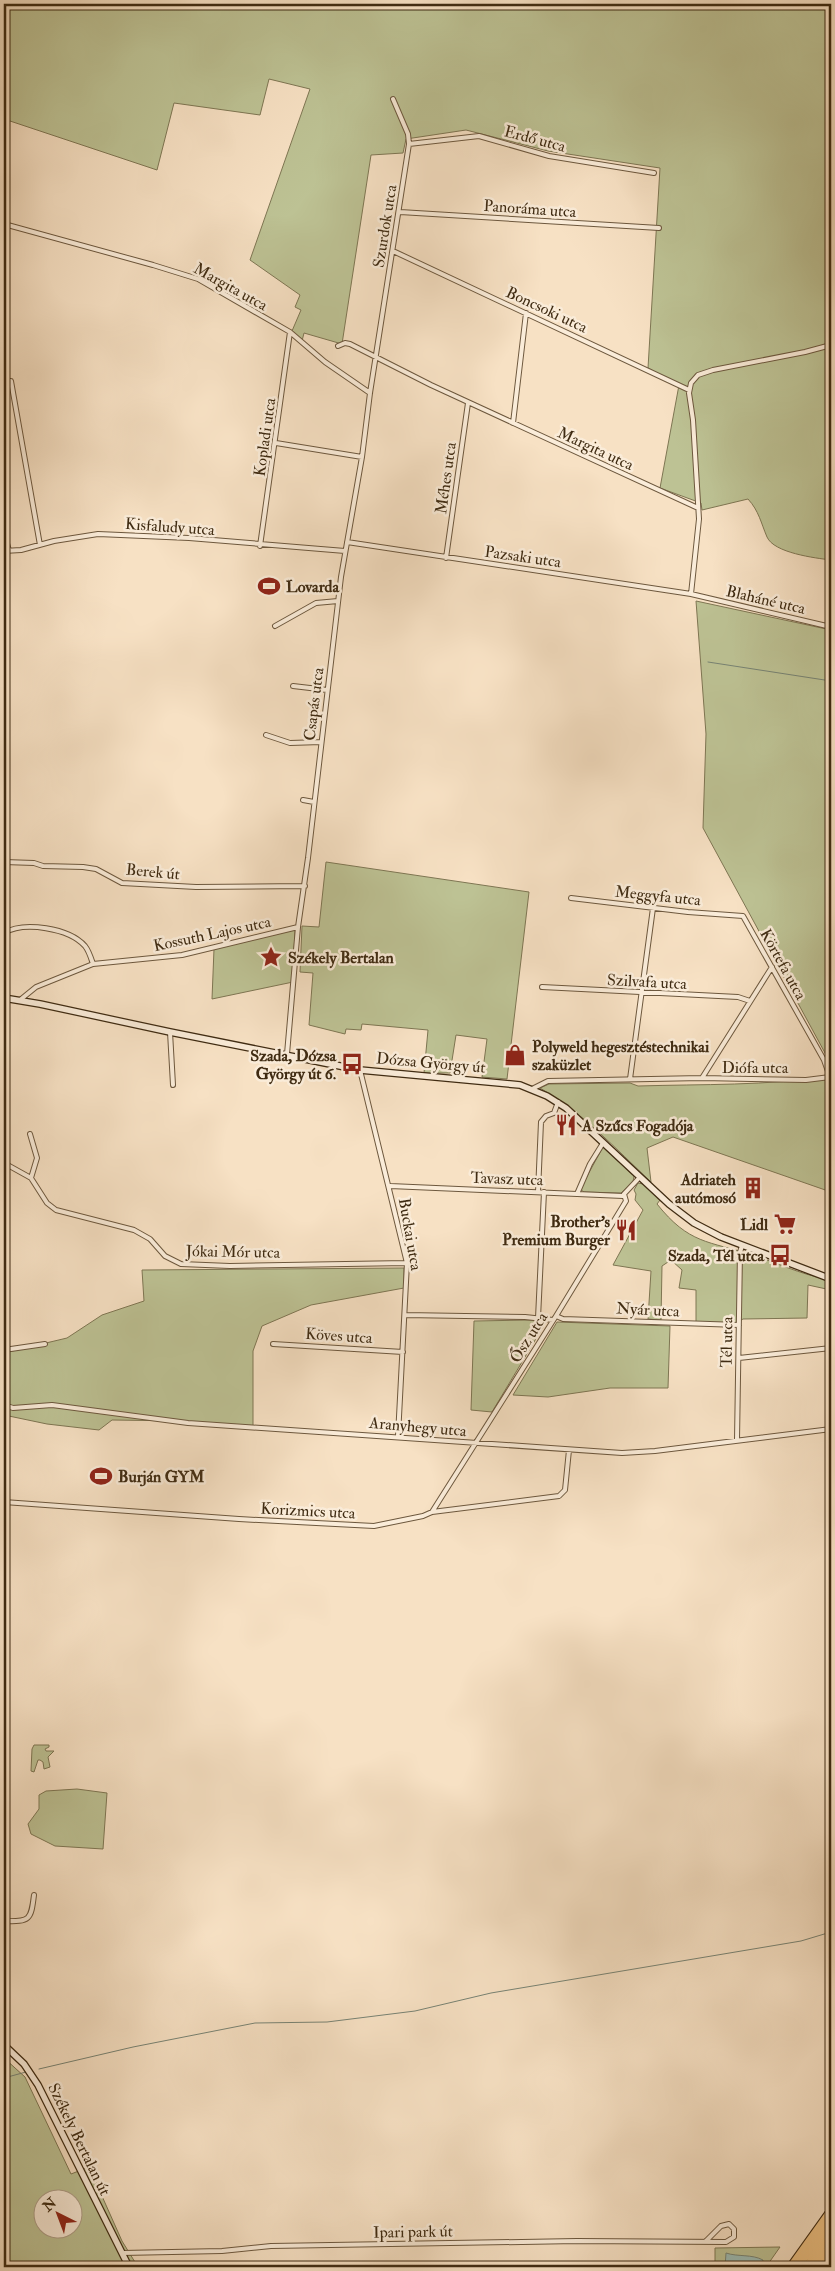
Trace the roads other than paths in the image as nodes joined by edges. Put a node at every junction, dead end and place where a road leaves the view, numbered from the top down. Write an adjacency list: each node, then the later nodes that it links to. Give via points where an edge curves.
1 (393, 99): 2 (street, Szurdok utca)
2 (409, 144): 3 (street, Erdő utca, via 479,136 549,156); 4 (street, Szurdok utca)
3 (654, 174)
4 (400, 212): 6 (street, Panoráma utca); 7 (street, Szurdok utca)
5 (4, 224): 9 (street, Margita utca, via 198,279)
6 (659, 228)
7 (393, 251): 8 (street, Boncsoki utca); 12 (street, Szurdok utca)
8 (526, 313): 14 (street, Boncsoki utca); 17 (street)
9 (290, 332): 15 (street, Margita utca, via 325,362); 18 (street, Kopladi utca)
10 (831, 345): 14 (street, via 706,372 695,377)
11 (338, 346): 12 (street, Margita utca, via 350,344)
12 (376, 358): 15 (street, Csapás utca); 16 (street, Margita utca)
13 (4, 381): 23 (street, via 10,381)
14 (689, 390): 20 (street)
15 (370, 393): 19 (street, Csapás utca)
16 (468, 403): 17 (street, Margita utca); 28 (street, Méhes utca)
17 (513, 422): 20 (street, Margita utca)
18 (276, 443): 19 (street); 24 (street, Kopladi utca)
19 (362, 457): 22 (street, Csapás utca)
20 (698, 508): 30 (street, via 699,534)
21 (4, 532): 25 (street)
22 (347, 542): 27 (street, Csapás utca); 28 (street, Pazsaki utca)
23 (40, 545): 24 (street, Kisfaludy utca, via 98,534 190,538); 25 (street, Kisfaludy utca)
24 (260, 546): 26 (street, Kisfaludy utca)
25 (6, 551)
26 (336, 551): 27 (street, Kisfaludy utca); 29 (street)
27 (345, 551): 29 (street, Csapás utca)
28 (446, 558): 30 (street, Pazsaki utca)
29 (344, 560): 32 (street, Csapás utca)
30 (691, 594): 31 (street, Pazsaki utca)
31 (696, 595): 34 (street, Blaháné utca)
32 (338, 600): 33 (street, via 316,603); 36 (street, Csapás utca)
33 (275, 626)
34 (831, 627)
35 (293, 686): 36 (street)
36 (327, 690): 38 (street, Csapás utca)
37 (266, 735): 38 (street, via 290,743)
38 (321, 742): 40 (street, Csapás utca)
39 (303, 800): 40 (street)
40 (314, 802): 42 (street, Csapás utca)
41 (4, 862): 42 (street, Berek út, via 96,869 122,883 196,887)
42 (305, 886): 46 (street, Csapás utca)
43 (571, 898): 44 (street, Meggyfa utca)
44 (653, 908): 45 (street, Meggyfa utca); 51 (street)
45 (743, 916): 49 (street, Körtefa utca)
46 (298, 927): 48 (street, Kossuth Lajos utca, via 182,955); 56 (street, Csapás utca)
47 (4, 932): 48 (street, via 22,926 60,933 83,945)
48 (93, 964): 53 (street, Kossuth Lajos utca, via 36,987)
49 (772, 967): 54 (street); 58 (street, Körtefa utca, via 824,1060)
50 (542, 987): 51 (street, Szilvafa utca)
51 (640, 994): 54 (street, Szilvafa utca, via 738,997); 60 (street)
52 (4, 998): 53 (main road, Dózsa György út)
53 (20, 1000): 55 (main road, Dózsa György út)
54 (750, 1001): 59 (street)
55 (170, 1032): 56 (main road, Dózsa György út); 61 (street)
56 (287, 1054): 57 (main road, Dózsa György út)
57 (360, 1070): 62 (main road, Dózsa György út, via 500,1082); 69 (street, Buckai utca)
58 (830, 1077): 59 (street, Diófa utca, via 806,1080)
59 (702, 1078): 60 (street, Diófa utca)
60 (630, 1079): 62 (street, Diófa utca, via 548,1081)
61 (173, 1086)
62 (532, 1089): 63 (main road, Dózsa György út)
63 (558, 1102): 65 (main road, Dózsa György út); 70 (street, via 554,1113 541,1122)
64 (30, 1134): 68 (street, via 37,1158)
65 (604, 1143): 67 (main road, Dózsa György út); 72 (street, via 590,1164)
66 (4, 1163): 68 (street, Jókai Mór utca)
67 (640, 1177): 73 (street, Ősz utca); 74 (main road, Dózsa György út, via 682,1216)
68 (31, 1178): 75 (street, Jókai Mór utca, via 47,1203 56,1210 134,1230 150,1239 165,1256 181,1264)
69 (390, 1186): 70 (street, Tavasz utca); 75 (street, Buckai utca)
70 (538, 1192): 71 (street, Tavasz utca)
71 (544, 1192): 72 (street, Tavasz utca); 79 (street)
72 (577, 1194): 73 (street, Tavasz utca)
73 (623, 1196): 78 (street, Ősz utca, via 626,1200)
74 (742, 1246): 76 (main road, Dózsa György út); 81 (street, Tél utca)
75 (407, 1263): 77 (street, Buckai utca)
76 (831, 1279)
77 (406, 1315): 79 (street); 86 (street, Buckai utca)
78 (556, 1316): 80 (street, Ősz utca); 81 (street, Nyár utca)
79 (538, 1318): 80 (street)
80 (553, 1320): 92 (street, Ősz utca)
81 (739, 1326): 87 (street, Tél utca)
82 (45, 1344): 85 (street)
83 (273, 1344): 86 (street, Köves utca)
84 (831, 1348): 87 (street)
85 (4, 1350)
86 (403, 1352): 90 (street, Buckai utca)
87 (739, 1358): 91 (street, Tél utca)
88 (4, 1405): 90 (street, Aranyhegy utca, via 13,1408 52,1405 188,1423)
89 (830, 1431): 91 (street, Aranyhegy utca)
90 (398, 1436): 92 (street, Aranyhegy utca)
91 (737, 1440): 93 (street, Aranyhegy utca, via 638,1452)
92 (476, 1443): 93 (street, Aranyhegy utca); 95 (street, Ősz utca)
93 (569, 1450): 95 (street, Korizmics utca, via 565,1490 559,1496)
94 (4, 1502): 95 (street, Korizmics utca, via 374,1526)
95 (432, 1512)
96 (34, 1895): 97 (street, via 28,1918)
97 (4, 1921)
98 (4, 2045): 104 (main road, Székely Bertalan út, via 24,2064 38,2085)
99 (831, 2211): 106 (highway)
100 (831, 2222): 107 (highway)
101 (831, 2235): 108 (highway)
102 (706, 2241): 102 (street, Ipari park út, via 729,2241 735,2234 734,2229 729,2224 723,2225); 104 (street, Ipari park út, via 271,2246 222,2251)
103 (831, 2247): 109 (highway)
104 (122, 2253): 105 (main road, Székely Bertalan út)
105 (128, 2267)
106 (791, 2267)
107 (797, 2267)
108 (807, 2267)
109 (816, 2267)

